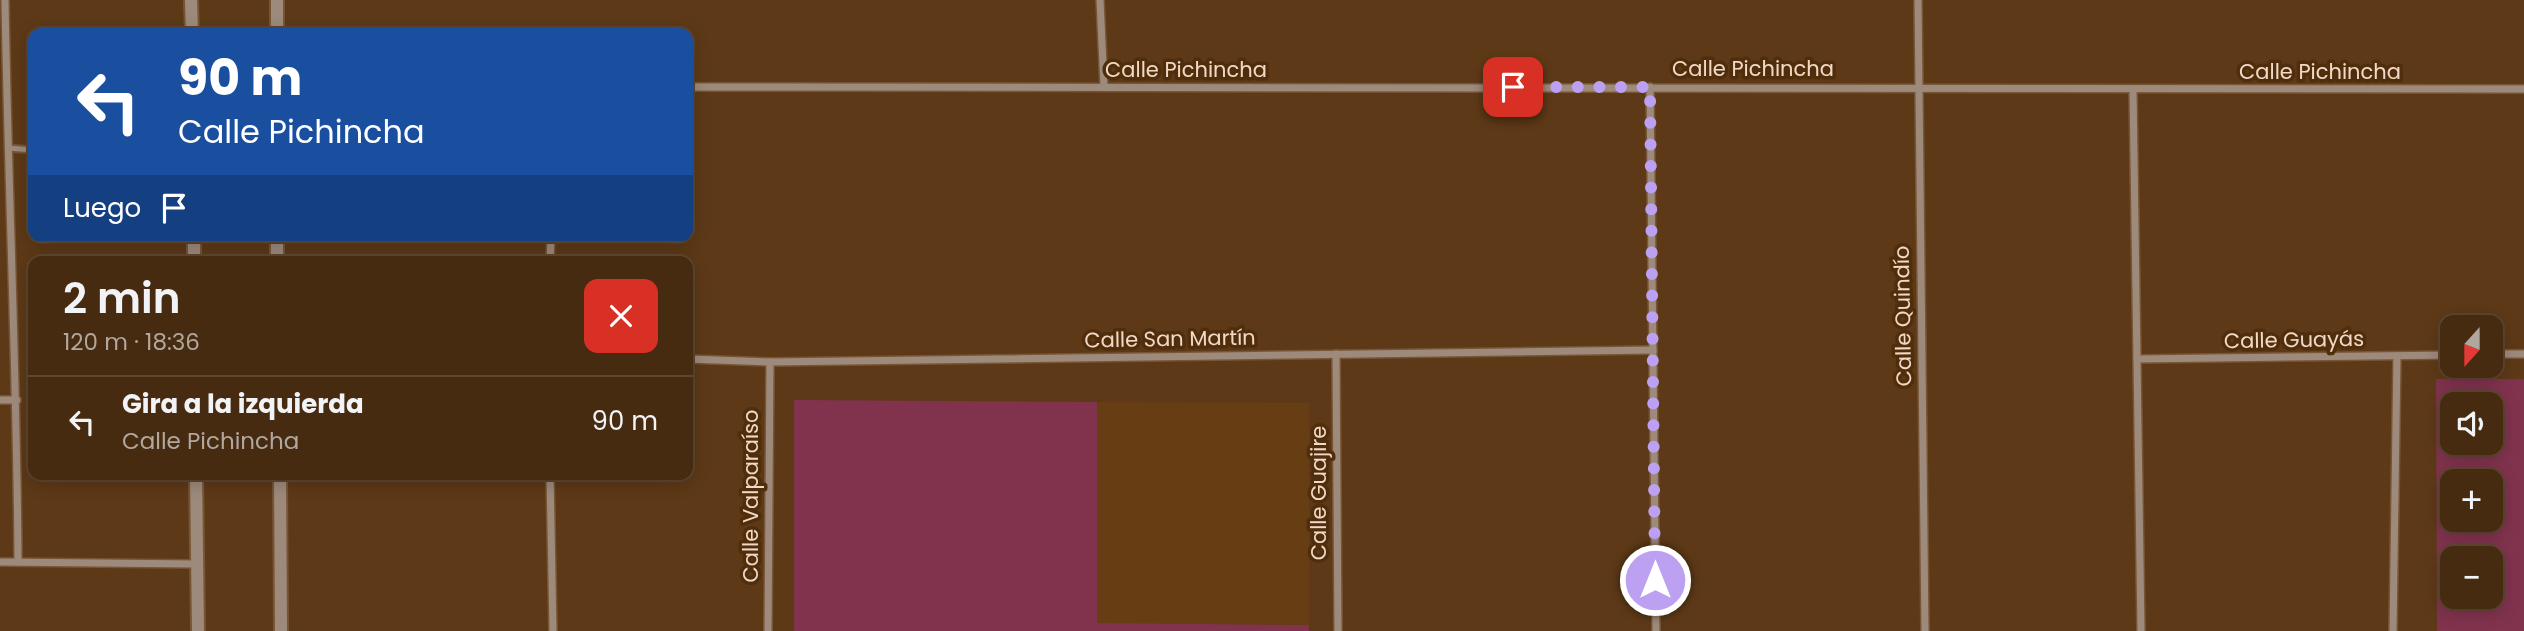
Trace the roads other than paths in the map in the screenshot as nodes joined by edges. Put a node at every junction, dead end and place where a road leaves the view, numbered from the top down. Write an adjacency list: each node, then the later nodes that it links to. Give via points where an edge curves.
1 (5, 0): 14 (street)
2 (191, 0): 6 (street)
3 (277, 0): 7 (street)
4 (1100, 0): 9 (street)
5 (1919, 0): 11 (street, Calle Quindío)
6 (192, 28)
7 (276, 28)
8 (693, 87): 9 (street, Calle Pichincha)
9 (1104, 87): 10 (street, Calle Pichincha)
10 (1650, 87): 11 (street, Calle Pichincha); 16 (street)
11 (1918, 87): 13 (street, Calle Pichincha); 39 (street, Calle Quindío)
12 (2524, 89): 13 (street, Calle Pichincha)
13 (2133, 90): 23 (street)
14 (8, 148): 15 (lane); 26 (street)
15 (28, 150)
16 (1653, 350): 17 (street, Calle San Martín); 38 (street)
17 (1336, 354): 24 (street, Calle San Martín); 37 (street, Calle Guajire)
18 (2503, 354): 19 (street)
19 (2524, 354)
20 (2440, 355): 21 (street, Calle Guayás)
21 (2397, 356): 23 (street, Calle Guayás); 41 (street)
22 (693, 359): 24 (street, Calle San Martín)
23 (2137, 359): 40 (street)
24 (770, 362): 36 (street, Calle Valparaíso)
25 (0, 400): 26 (street)
26 (17, 400): 31 (street)
27 (196, 480): 32 (street)
28 (280, 480): 34 (street)
29 (550, 480): 35 (street)
30 (0, 562): 31 (street)
31 (18, 562): 32 (street)
32 (197, 564): 33 (street)
33 (198, 631)
34 (281, 631)
35 (553, 631)
36 (768, 631)
37 (1338, 631)
38 (1656, 631)
39 (1925, 631)
40 (2141, 631)
41 (2393, 631)

